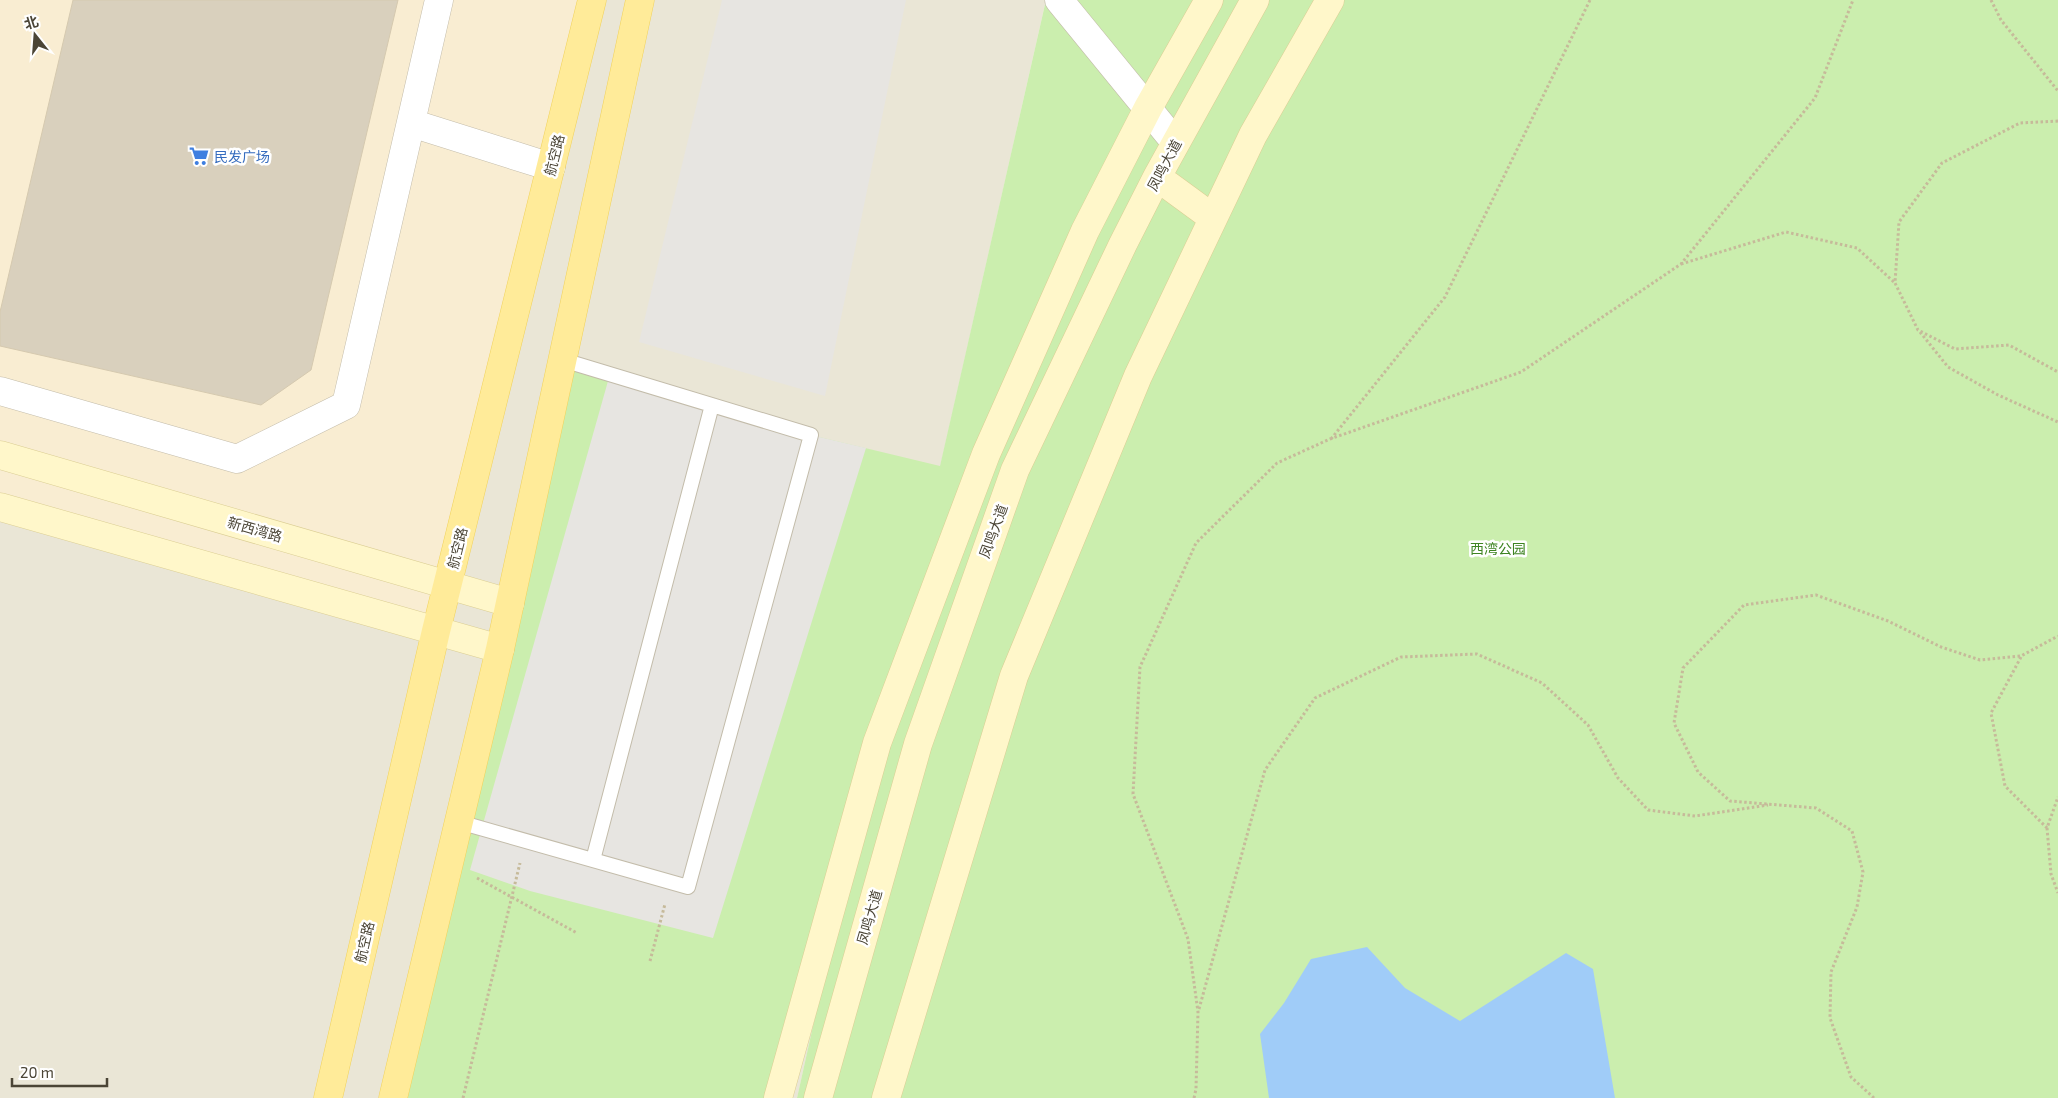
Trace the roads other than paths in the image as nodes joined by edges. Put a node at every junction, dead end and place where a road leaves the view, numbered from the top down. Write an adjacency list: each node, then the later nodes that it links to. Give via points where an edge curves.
1 (439, 0): 9 (street)
2 (592, 0): 11 (main road, 航空路)
3 (640, 0): 14 (main road)
4 (1059, 0): 8 (street)
5 (1209, 0): 8 (main road)
6 (1255, 0): 10 (main road, 凤鸣大道)
7 (1330, 0): 13 (main road, via 1253,135)
8 (1148, 108): 10 (street); 27 (main road, via 1085,231 986,454 877,743)
9 (411, 123): 11 (street); 15 (street, via 346,405 237,459)
10 (1175, 142): 12 (main road, 凤鸣大道)
11 (551, 167): 19 (main road, 航空路)
12 (1157, 177): 13 (main road); 28 (main road, 凤鸣大道, via 1015,470 918,744)
13 (1213, 218): 29 (main road, via 1138,376 1014,676)
14 (563, 360): 16 (lane); 20 (main road)
15 (0, 390)
16 (712, 405): 24 (lane); 24 (lane, via 811,435 688,887)
17 (0, 455): 19 (main road, 新西湾路)
18 (0, 507): 21 (main road)
19 (448, 585): 20 (main road, 新西湾路); 21 (main road, 航空路)
20 (510, 604): 22 (main road)
21 (436, 631): 22 (main road); 25 (main road, 航空路)
22 (500, 649): 23 (main road)
23 (459, 822): 24 (lane); 26 (main road)
24 (593, 860)
25 (328, 1098)
26 (393, 1098)
27 (778, 1098)
28 (818, 1098)
29 (886, 1098)

